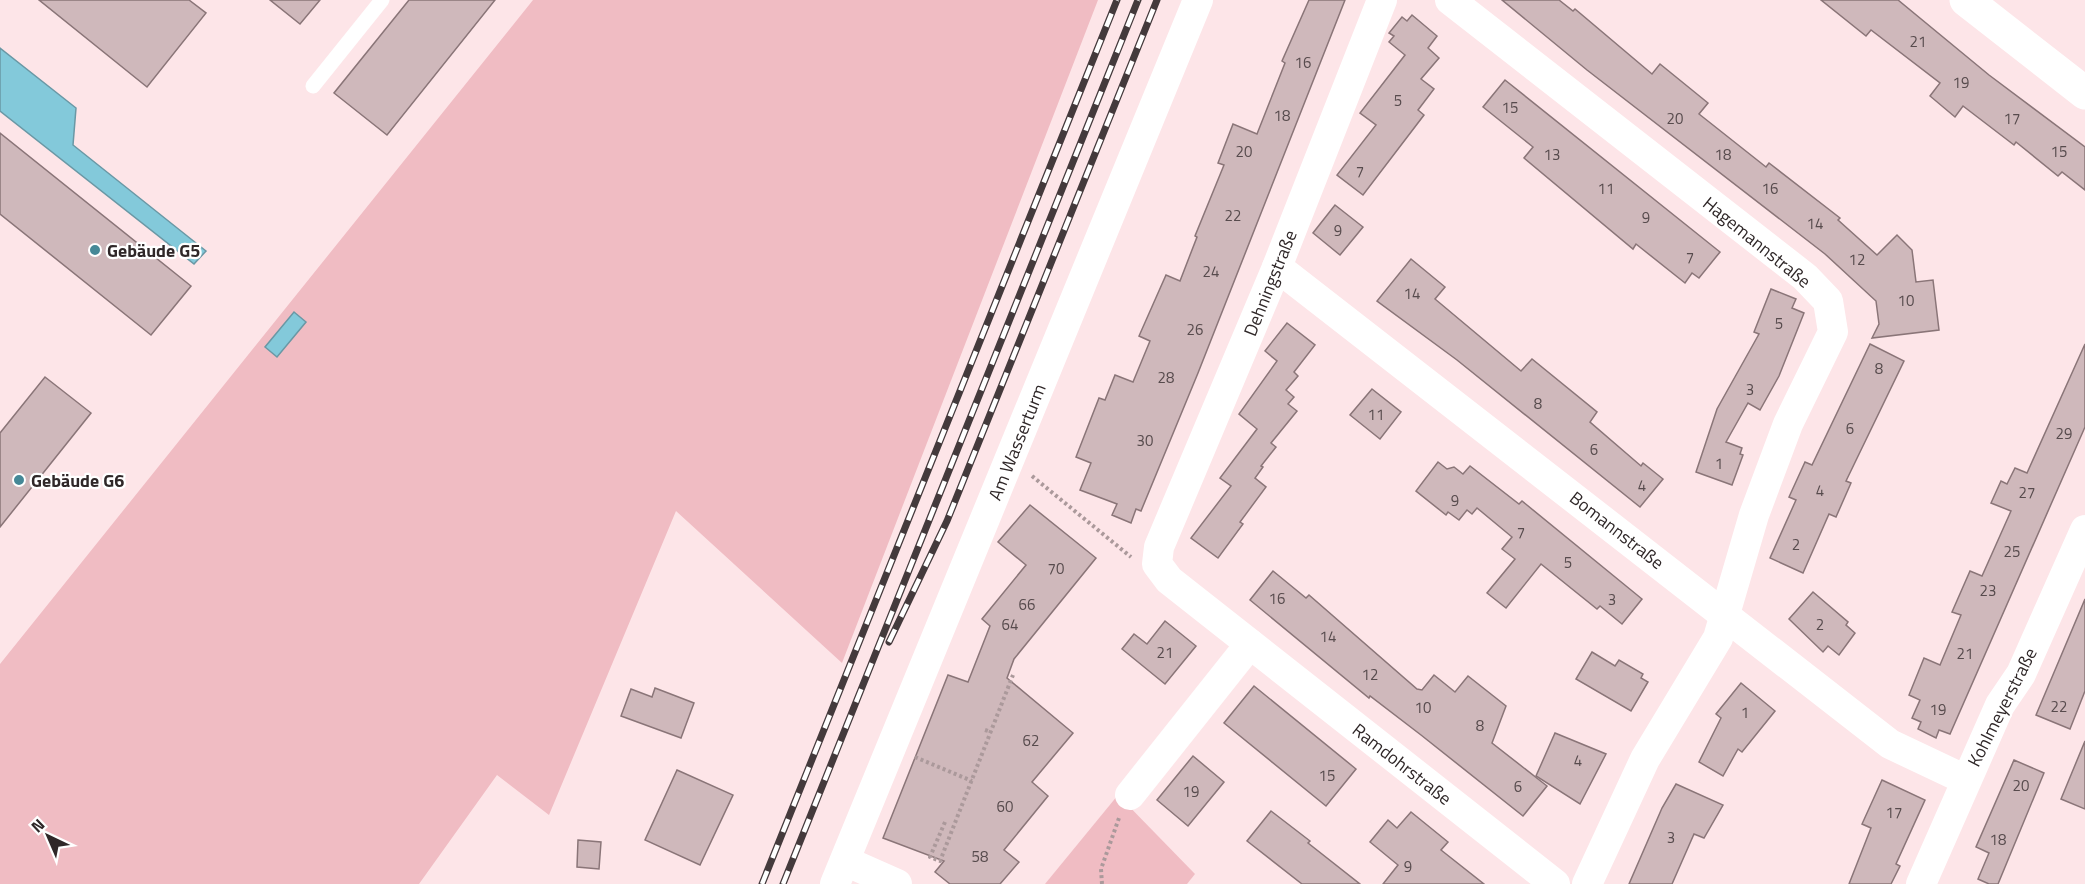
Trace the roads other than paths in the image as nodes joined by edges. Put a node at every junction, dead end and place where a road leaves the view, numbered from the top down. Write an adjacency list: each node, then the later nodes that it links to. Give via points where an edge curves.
1 (382, 0): 6 (lane)
2 (1198, 0): 15 (street, Am Wasserturm)
3 (1382, 0): 8 (street, Dehningstraße)
4 (1450, 0): 11 (street, Hagemannstraße, via 1805,277 1828,301 1833,332 1788,424 1754,516)
5 (1966, 0): 7 (street)
6 (314, 86)
7 (2085, 93)
8 (1277, 267): 10 (street, Dehningstraße, via 1159,547); 11 (street, Bomannstraße)
9 (2085, 530): 13 (street, Kohlmeyerstraße, via 2021,674 2000,705)
10 (1157, 564): 12 (street, Ramdohrstraße, via 1169,580)
11 (1726, 615): 13 (street, Bomannstraße, via 1890,744); 18 (street, via 1718,638 1645,759)
12 (1250, 644): 14 (street); 17 (street, Ramdohrstraße)
13 (1966, 780): 19 (street, Kohlmeyerstraße)
14 (1130, 795)
15 (840, 872): 16 (street)
16 (897, 884)
17 (1555, 884)
18 (1587, 884)
19 (1921, 884)

